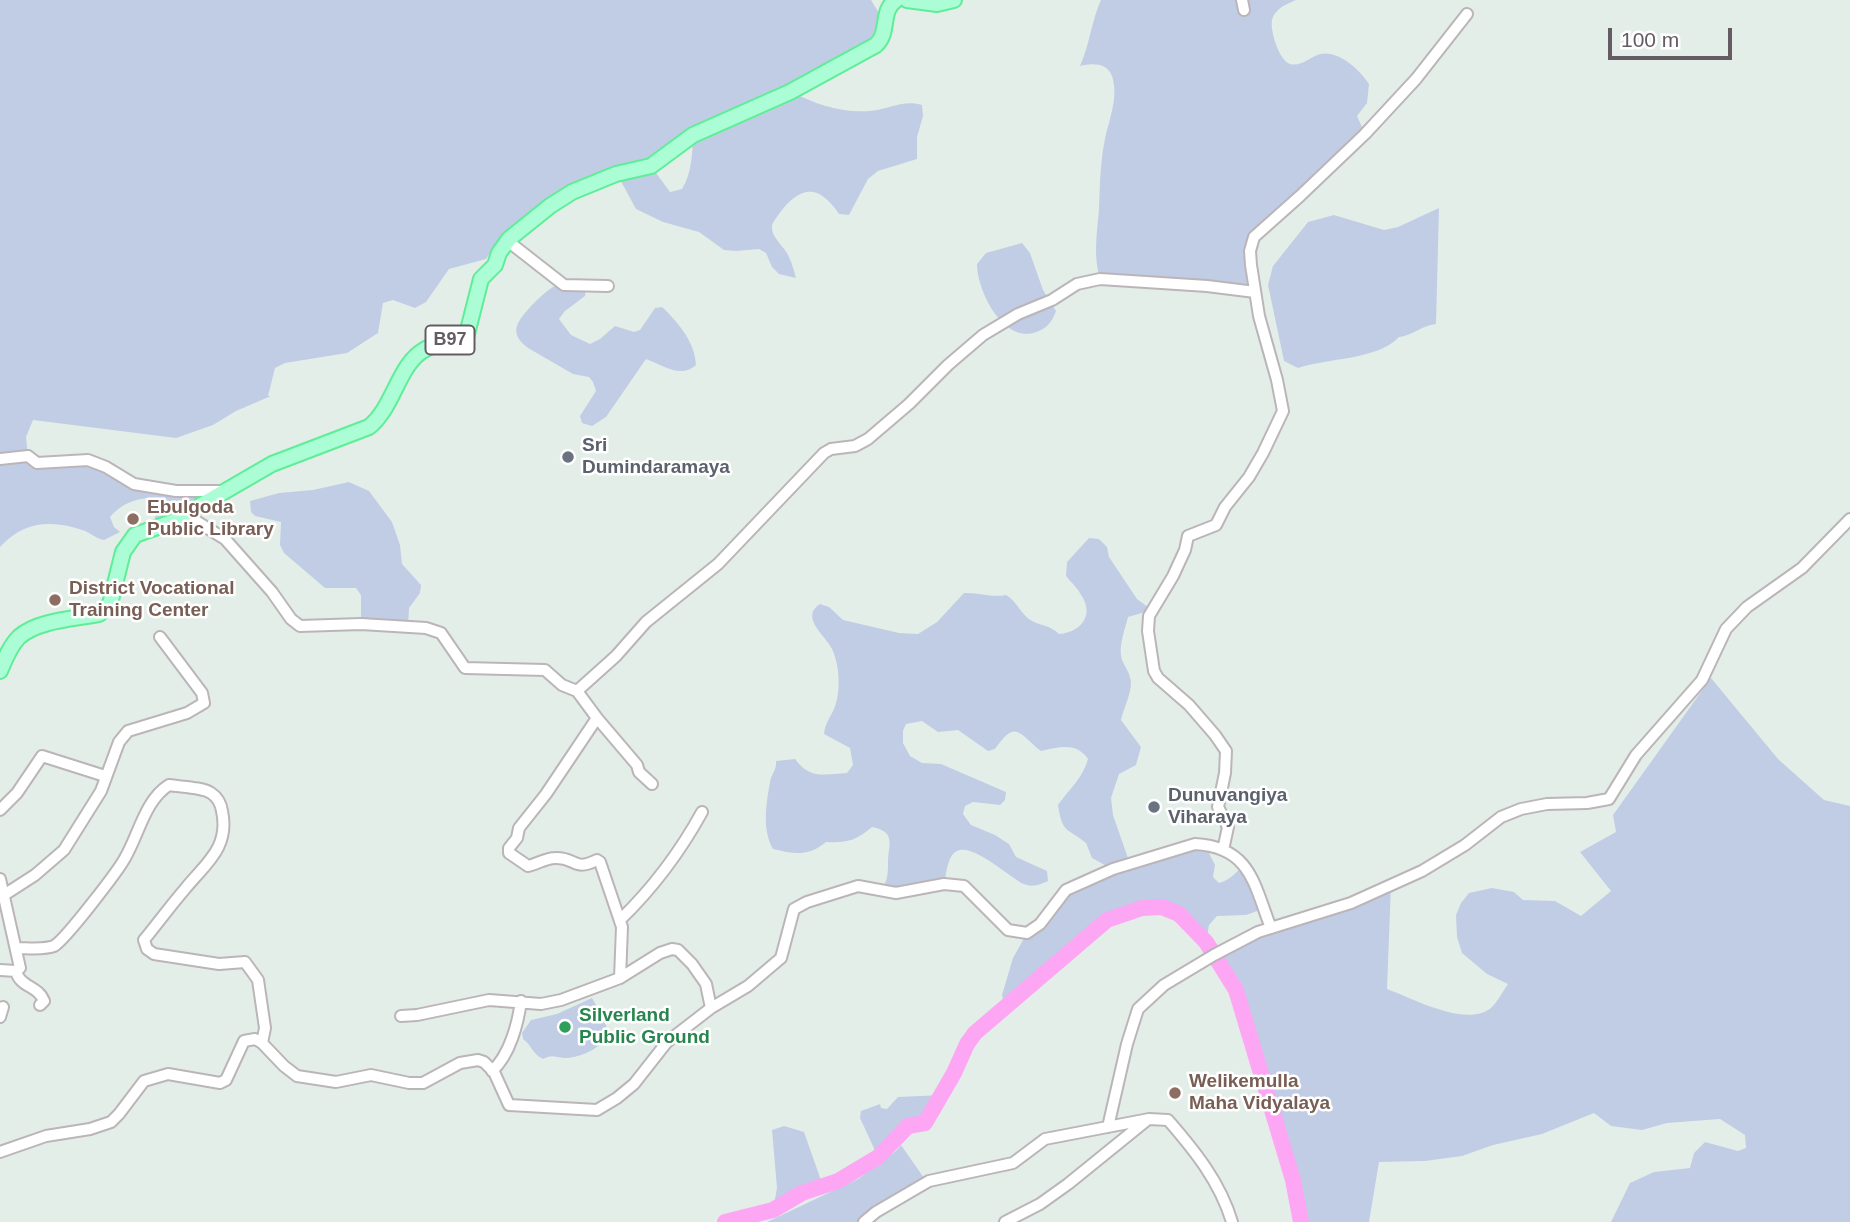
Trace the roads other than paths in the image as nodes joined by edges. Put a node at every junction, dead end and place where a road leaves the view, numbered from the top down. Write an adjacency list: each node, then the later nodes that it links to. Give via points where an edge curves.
1 (896, 0): 5 (main road, B97, via 888,10 883,39 876,45 790,92 693,135 651,166 572,192)
2 (908, 0): 3 (main road, via 937,4)
3 (954, 0)
4 (1466, 14): 7 (street, via 1416,79 1365,134 1254,237 1250,258)
5 (509, 242): 6 (street, via 564,285); 9 (main road, B97, via 481,279 467,334 422,351 379,420 272,464)
6 (608, 286)
7 (1255, 292): 14 (street, via 1100,279 1077,284 1018,314 983,335 868,439 824,453 718,564 646,622); 20 (street, via 1283,411 1263,453 1216,526 1188,536 1148,623 1158,678 1189,705 1226,751 1217,807 1228,827)
8 (0, 459): 9 (street, via 29,456 37,463 88,460 134,484 176,491)
9 (222, 491): 11 (main road, B97)
10 (1850, 519): 24 (street, via 1802,568 1747,607 1726,629 1702,680 1636,755 1609,799 1521,808 1422,871 1351,903)
11 (172, 522): 13 (main road, B97, via 140,532 126,545 106,610 34,628 20,636); 14 (street, via 196,521 225,539 300,626 426,628 440,633 465,668 545,670)
12 (160, 637): 16 (street, via 202,693 204,703 187,713 128,731 118,742)
13 (0, 671)
14 (577, 691): 15 (street)
15 (597, 718): 17 (street); 23 (street, via 519,828 509,853 528,866 554,858 580,866 597,860)
16 (105, 776): 18 (street, via 43,756); 22 (street, via 101,791 64,850)
17 (652, 784)
18 (0, 810)
19 (702, 813): 23 (street, via 684,845)
20 (1223, 850): 24 (street, via 1246,865); 31 (street, via 1195,844 1095,877 1066,890 1027,933 1007,930 964,886 944,884 896,893 858,886 846,889 794,909 781,958 748,986)
21 (0, 879): 22 (street)
22 (3, 902): 25 (street)
23 (620, 920): 28 (street)
24 (1271, 928): 36 (street, via 1192,967 1138,1009)
25 (17, 948): 27 (street, via 20,968); 33 (street, via 53,947 66,935 125,859 162,789 169,785 210,792 221,804 224,820 218,850 144,940 154,954 219,964 246,962 258,980 265,1028)
26 (0, 970): 27 (street)
27 (16, 971): 30 (street, via 23,984 42,996)
28 (620, 978): 29 (street, via 561,1000 541,1004); 31 (street, via 660,953 676,949 706,984)
29 (521, 1000): 32 (street, via 473,1002); 34 (street, via 508,1048)
30 (40, 1005)
31 (711, 1008): 34 (street, via 667,1042 634,1084 597,1110 509,1105)
32 (401, 1016)
33 (261, 1043): 34 (street, via 298,1076 336,1082 371,1075 423,1083 460,1063 478,1060); 37 (street, via 244,1041 226,1080 220,1083 168,1074 144,1081 111,1122)
34 (492, 1070)
35 (1149, 1119): 36 (street); 39 (street, via 1068,1184); 40 (street, via 1168,1120 1181,1134 1208,1168)
36 (1108, 1127): 38 (street, via 1045,1139 1007,1165 929,1181)
37 (0, 1152)
38 (864, 1222)
39 (1005, 1222)
40 (1232, 1222)

